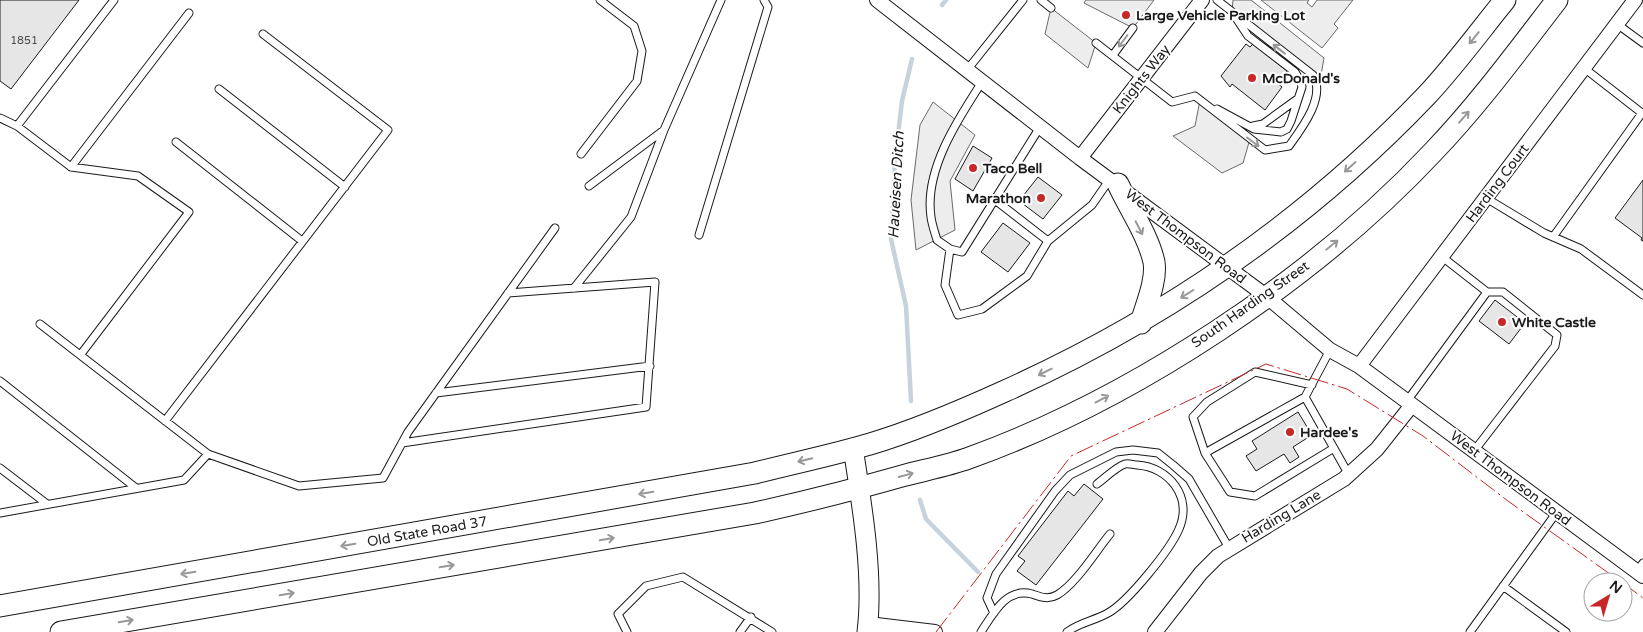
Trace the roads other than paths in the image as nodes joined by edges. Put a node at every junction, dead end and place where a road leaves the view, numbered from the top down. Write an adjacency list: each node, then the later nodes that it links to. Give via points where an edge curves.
1 (114, 0): 32 (lane)
2 (600, 0): 36 (lane, via 634,26 642,50 637,81)
3 (721, 0): 34 (lane)
4 (764, 0): 45 (lane, via 768,7)
5 (877, 0): 23 (street, West Thompson Road)
6 (1023, 0): 23 (lane)
7 (1041, 0): 13 (lane)
8 (1202, 0): 24 (street, Knights Way)
9 (1217, 0): 14 (lane)
10 (1505, 0): 51 (main road, one-way to 51, via 1428,93 1387,135)
11 (1557, 0): 56 (main road, South Harding Street, one-way to 11, via 1374,210 1432,154)
12 (1635, 0): 16 (street, Harding Court)
13 (1052, 8)
14 (1232, 11): 27 (lane, one-way to 14, via 1265,150 1289,146 1301,129 1318,92 1318,83 1313,75); 28 (lane, via 1248,36 1297,74 1302,87)
15 (189, 12): 38 (lane)
16 (1617, 24): 20 (lane); 22 (street, Harding Court)
17 (1133, 28): 21 (lane, one-way to 21)
18 (263, 34): 41 (lane, via 388,130)
19 (1096, 43): 21 (lane)
20 (1643, 43)
21 (1113, 55): 24 (lane)
22 (1584, 68): 29 (lane); 42 (street, Harding Court)
23 (967, 70): 25 (street, West Thompson Road)
24 (1142, 77): 27 (lane, via 1172,102); 37 (street, Knights Way)
25 (982, 82): 33 (street, West Thompson Road); 49 (lane, via 942,151 933,185 931,216 937,240)
26 (219, 89): 41 (lane)
27 (1195, 96): 31 (lane)
28 (1299, 96): 31 (lane, via 1261,126); 31 (lane, via 1292,121 1284,131 1262,131)
29 (1643, 114): 46 (lane)
30 (0, 118): 32 (lane)
31 (1241, 123)
32 (17, 126): 38 (lane)
33 (1040, 127): 37 (street, West Thompson Road); 43 (lane)
34 (664, 130): 40 (lane); 52 (lane, via 631,217)
35 (176, 142): 47 (lane)
36 (581, 154)
37 (1080, 158): 39 (street, West Thompson Road)
38 (71, 167): 60 (lane, via 138,176 189,212)
39 (1114, 181): 48 (lane, via 1092,205); 51 (street, West Thompson Road); 57 (main road, one-way to 57, via 1154,263)
40 (589, 186)
41 (345, 187): 47 (lane)
42 (1486, 198): 46 (lane); 50 (street, Harding Court)
43 (995, 200): 48 (lane); 49 (lane, via 962,252)
44 (555, 228): 54 (lane)
45 (699, 235)
46 (1554, 238): 55 (lane, via 1581,249)
47 (302, 241): 68 (lane)
48 (1048, 241): 49 (lane, via 1027,276 982,309 958,315 946,285)
49 (950, 249)
50 (1441, 256): 53 (lane); 62 (street, Harding Court)
51 (1228, 268): 56 (street, West Thompson Road); 57 (main road, one-way to 57)
52 (574, 288): 54 (lane); 61 (lane, via 655,282)
53 (1487, 292): 67 (lane); 72 (lane, via 1503,292 1557,335 1554,346)
54 (508, 293): 65 (lane)
55 (1643, 295)
56 (1266, 296): 59 (street, West Thompson Road); 79 (main road, South Harding Street, one-way to 56, via 966,459 1026,436 1146,374)
57 (1141, 323): 70 (main road, one-way to 70, via 1032,379 949,416)
58 (40, 324): 60 (lane)
59 (1330, 350): 62 (street, West Thompson Road); 64 (lane)
60 (80, 354): 68 (lane)
61 (650, 366): 65 (lane); 69 (lane, via 646,407)
62 (1358, 366): 67 (street, West Thompson Road)
63 (0, 381): 78 (lane)
64 (1312, 385): 66 (lane); 73 (lane, via 1255,372 1207,402 1193,417)
65 (436, 393): 69 (lane)
66 (1305, 397): 71 (lane); 73 (lane)
67 (1409, 403): 72 (street, West Thompson Road); 76 (street, Harding Lane, via 1377,449)
68 (165, 421): 74 (lane)
69 (402, 443): 74 (lane, via 383,478 299,486)
70 (853, 448): 79 (street); 87 (main road, Old State Road 37, one-way to 87, via 679,487)
71 (1334, 448): 73 (lane, via 1255,496 1230,492); 76 (lane)
72 (1474, 451): 81 (street, West Thompson Road)
73 (1205, 453)
74 (208, 454): 78 (lane, via 184,480)
75 (0, 468): 80 (lane)
76 (1349, 475): 84 (street, Harding Lane)
77 (1097, 484): 97 (lane, via 1126,464 1151,466 1170,478 1180,491 1184,515 1171,542 1122,604)
78 (136, 488): 80 (lane)
79 (860, 489): 90 (street, via 869,584); 91 (main road, one-way to 79, via 755,513)
80 (47, 504): 82 (lane)
81 (1556, 512): 85 (street, West Thompson Road); 86 (lane)
82 (0, 513)
83 (1110, 534): 88 (lane, via 1057,595 1046,598 1026,593 1011,595)
84 (1229, 548): 88 (lane, via 1189,478 1174,465 1158,453 1116,452 1070,475 1055,491 996,574 987,598); 98 (street, Harding Lane, via 1201,573)
85 (1641, 570)
86 (1503, 586): 99 (lane); 100 (lane)
87 (0, 606)
88 (994, 613): 96 (lane)
89 (751, 617): 92 (lane, via 683,577 646,586 618,614); 93 (lane); 94 (lane)
90 (868, 628): 95 (street)
91 (61, 632)
92 (627, 632)
93 (740, 632)
94 (772, 632)
95 (935, 632)
96 (981, 632)
97 (1067, 632)
98 (1155, 632)
99 (1470, 632)
100 (1566, 632)

